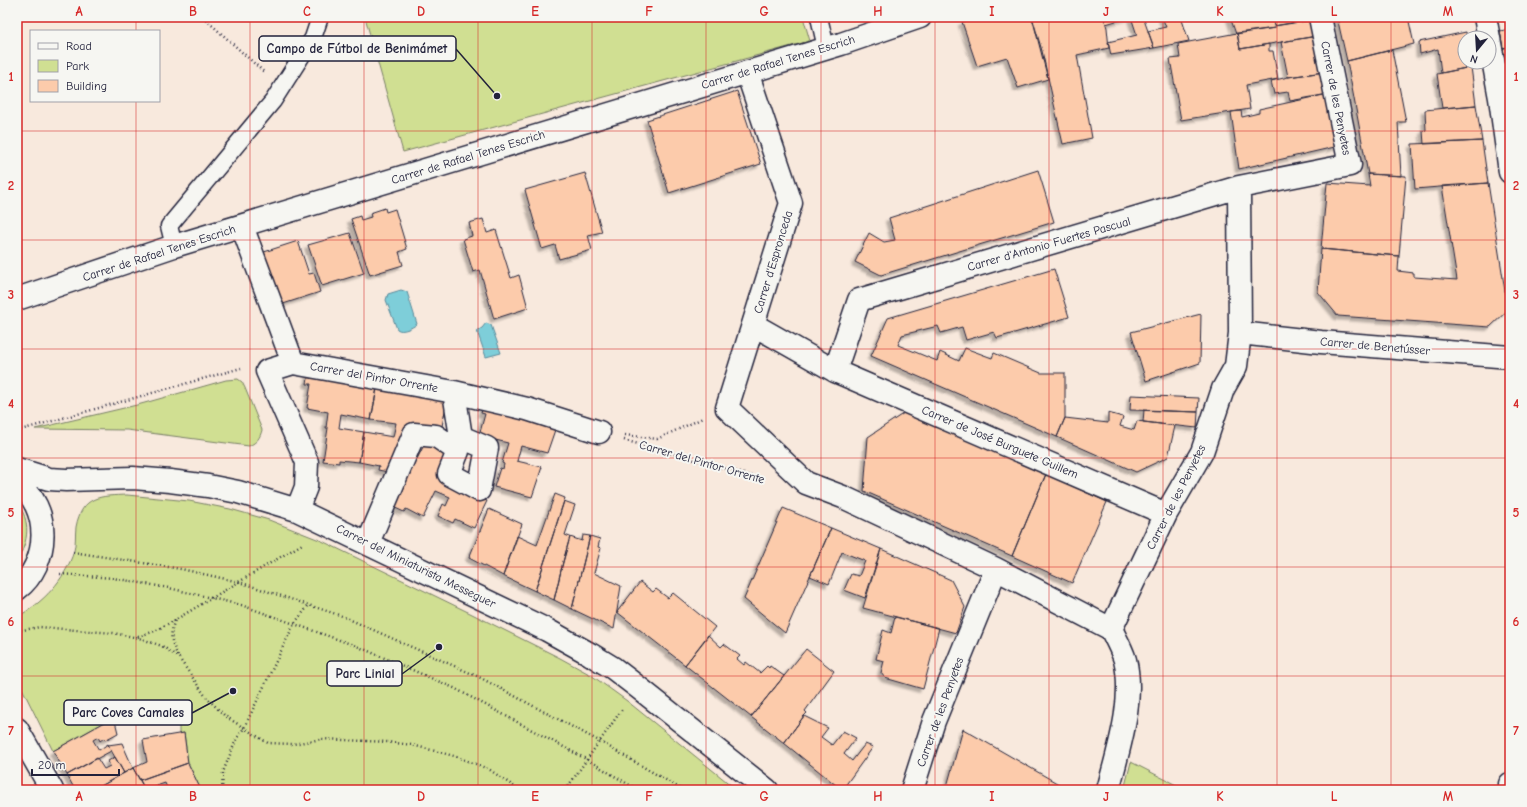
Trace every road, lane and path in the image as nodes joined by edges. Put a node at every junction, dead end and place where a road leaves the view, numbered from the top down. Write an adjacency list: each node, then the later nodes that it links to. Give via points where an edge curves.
1 (203, 17): 11 (path)
2 (320, 17): 11 (lane, via 313,38)
3 (819, 17): 8 (lane)
4 (920, 17): 8 (street, Carrer de Rafael Tenes Escrich)
5 (1320, 17): 14 (street, Carrer de les Penyetes, via 1350,165)
6 (1485, 17): 7 (street)
7 (1487, 30)
8 (826, 48): 10 (street, Carrer de Rafael Tenes Escrich)
9 (1497, 68): 12 (street)
10 (746, 72): 15 (street, Carrer de Rafael Tenes Escrich); 18 (street, Carrer d'Espronceda, via 792,203)
11 (281, 88): 16 (lane, via 169,226)
12 (1505, 97): 13 (street)
13 (1510, 172)
14 (1239, 187): 19 (street, Carrer de les Penyetes); 22 (street, Carrer d'Antonio Fuertes Pascual, via 859,300)
15 (242, 226): 16 (street, Carrer de Rafael Tenes Escrich); 21 (street, Carrer del Pintor Orrente)
16 (174, 246): 17 (street, Carrer de Rafael Tenes Escrich)
17 (17, 300)
18 (754, 325): 22 (street, Carrer de José Burguete Guillem); 25 (street, Carrer d'Espronceda)
19 (1240, 333): 20 (street, Carrer de Benetússer, via 1328,343); 32 (street, Carrer de les Penyetes, via 1236,366 1223,389 1202,452)
20 (1510, 357)
21 (293, 363): 23 (street, Carrer del Pintor Orrente); 24 (street, Carrer del Pintor Orrente)
22 (835, 370): 32 (street, Carrer de José Burguete Guillem)
23 (267, 371): 26 (path, via 241,368); 31 (street, via 308,462 306,487)
24 (454, 392): 27 (street, Carrer del Pintor Orrente, via 527,409); 34 (street, Carrer del Pintor Orrente, via 461,437 487,448 479,490 449,474 458,452 436,436 414,434)
25 (728, 408): 27 (path, Carrer del Pintor Orrente, via 657,439); 29 (street)
26 (17, 430)
27 (599, 432): 29 (path, Carrer del Pintor Orrente, via 783,484)
28 (17, 468): 31 (street, Carrer del Miniaturista Messeguer, via 49,479 133,478 208,486 238,492)
29 (806, 482): 36 (street)
30 (17, 483): 39 (street, via 36,505 42,525 42,547 36,567)
31 (297, 510): 34 (street, Carrer del Miniaturista Messeguer)
32 (1166, 514): 44 (street, Carrer de les Penyetes)
33 (307, 542): 38 (path)
34 (368, 543): 60 (street, Carrer del Miniaturista Messeguer, via 540,627 613,668)
35 (74, 552): 38 (path, via 181,569)
36 (996, 569): 44 (street); 61 (street, Carrer de les Penyetes, via 934,721)
37 (57, 574): 40 (path, via 113,578)
38 (239, 582): 40 (path); 41 (path)
39 (17, 589)
40 (212, 598): 42 (path); 43 (path, via 241,605)
41 (309, 605): 43 (path); 51 (path, via 342,616 479,677)
42 (175, 620): 46 (path); 47 (path, via 171,631 172,644)
43 (294, 624): 49 (path); 52 (path, via 359,646 454,688)
44 (1111, 629): 62 (street, via 1125,660 1128,685 1126,716)
45 (17, 630): 46 (path, via 40,627 113,633)
46 (136, 638): 47 (path, via 162,646)
47 (179, 658): 49 (path, via 206,697 225,716)
48 (623, 707): 51 (path)
49 (244, 728): 55 (path, via 222,772); 56 (path, via 268,743 293,744 322,739 412,745 476,764 490,770)
50 (17, 729): 54 (street)
51 (599, 741): 52 (path); 59 (path)
52 (586, 759): 57 (path); 58 (path)
53 (1510, 784): 63 (street)
54 (52, 790)
55 (222, 790)
56 (519, 790)
57 (567, 790)
58 (638, 790)
59 (683, 790)
60 (767, 790)
61 (912, 790)
62 (1108, 790)
63 (1510, 790)

